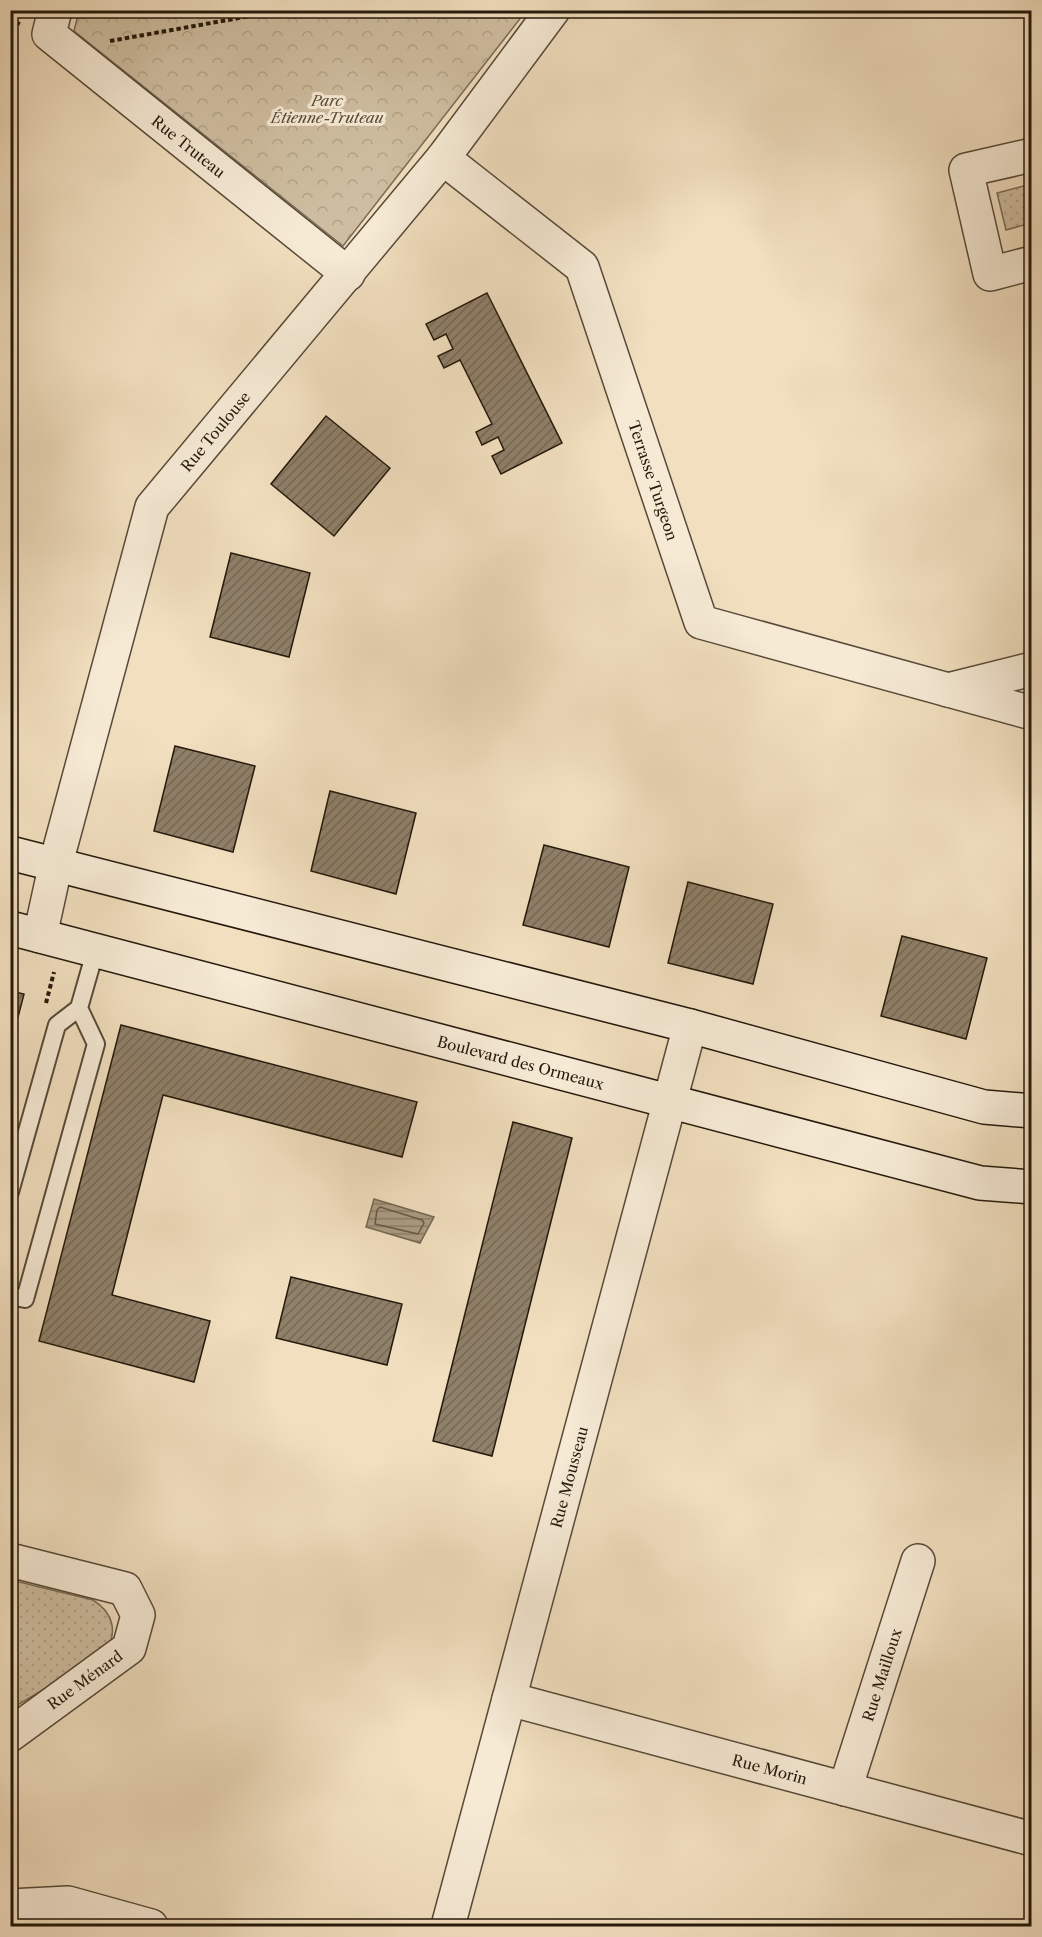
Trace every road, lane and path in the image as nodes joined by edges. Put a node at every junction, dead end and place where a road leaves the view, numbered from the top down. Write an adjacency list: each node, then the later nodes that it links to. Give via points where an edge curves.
1 (55, 10): 4 (street, Rue Truteau, via 49,34)
2 (284, 10): 4 (path)
3 (553, 10): 6 (street, Rue Toulouse)
4 (66, 48): 8 (street, Rue Truteau)
5 (1032, 155): 7 (street, via 966,170 990,274)
6 (443, 158): 8 (street, Rue Toulouse); 10 (street, Terrasse Turgeon, via 582,267 701,622)
7 (1032, 263)
8 (348, 274): 13 (street, Rue Toulouse, via 152,507)
9 (1032, 669): 10 (street, Terrasse Turgeon)
10 (946, 690): 11 (street, Terrasse Turgeon)
11 (1032, 713)
12 (10, 853): 13 (street)
13 (56, 863): 14 (street, Rue Toulouse); 17 (street)
14 (25, 932): 15 (street, Boulevard des Ormeaux)
15 (95, 952): 16 (lane); 18 (street, Boulevard des Ormeaux)
16 (79, 1008): 21 (lane, via 57,1025); 22 (lane, via 96,1044 25,1299)
17 (690, 1026): 18 (street, Rue Mousseau); 19 (street, via 984,1107)
18 (670, 1102): 20 (street, Boulevard des Ormeaux, via 980,1183); 25 (street, Rue Mousseau)
19 (1032, 1111)
20 (1032, 1187)
21 (10, 1192)
22 (10, 1296)
23 (10, 1560): 26 (street, Rue Ménard, via 125,1589 138,1615 129,1648)
24 (918, 1561): 27 (street, Rue Mailloux)
25 (509, 1699): 27 (street, Rue Morin); 31 (street, Rue Mousseau)
26 (10, 1735)
27 (845, 1789): 28 (street, Rue Morin)
28 (1032, 1839)
29 (11, 1905): 30 (street, via 68,1903)
30 (152, 1926)
31 (448, 1926)

